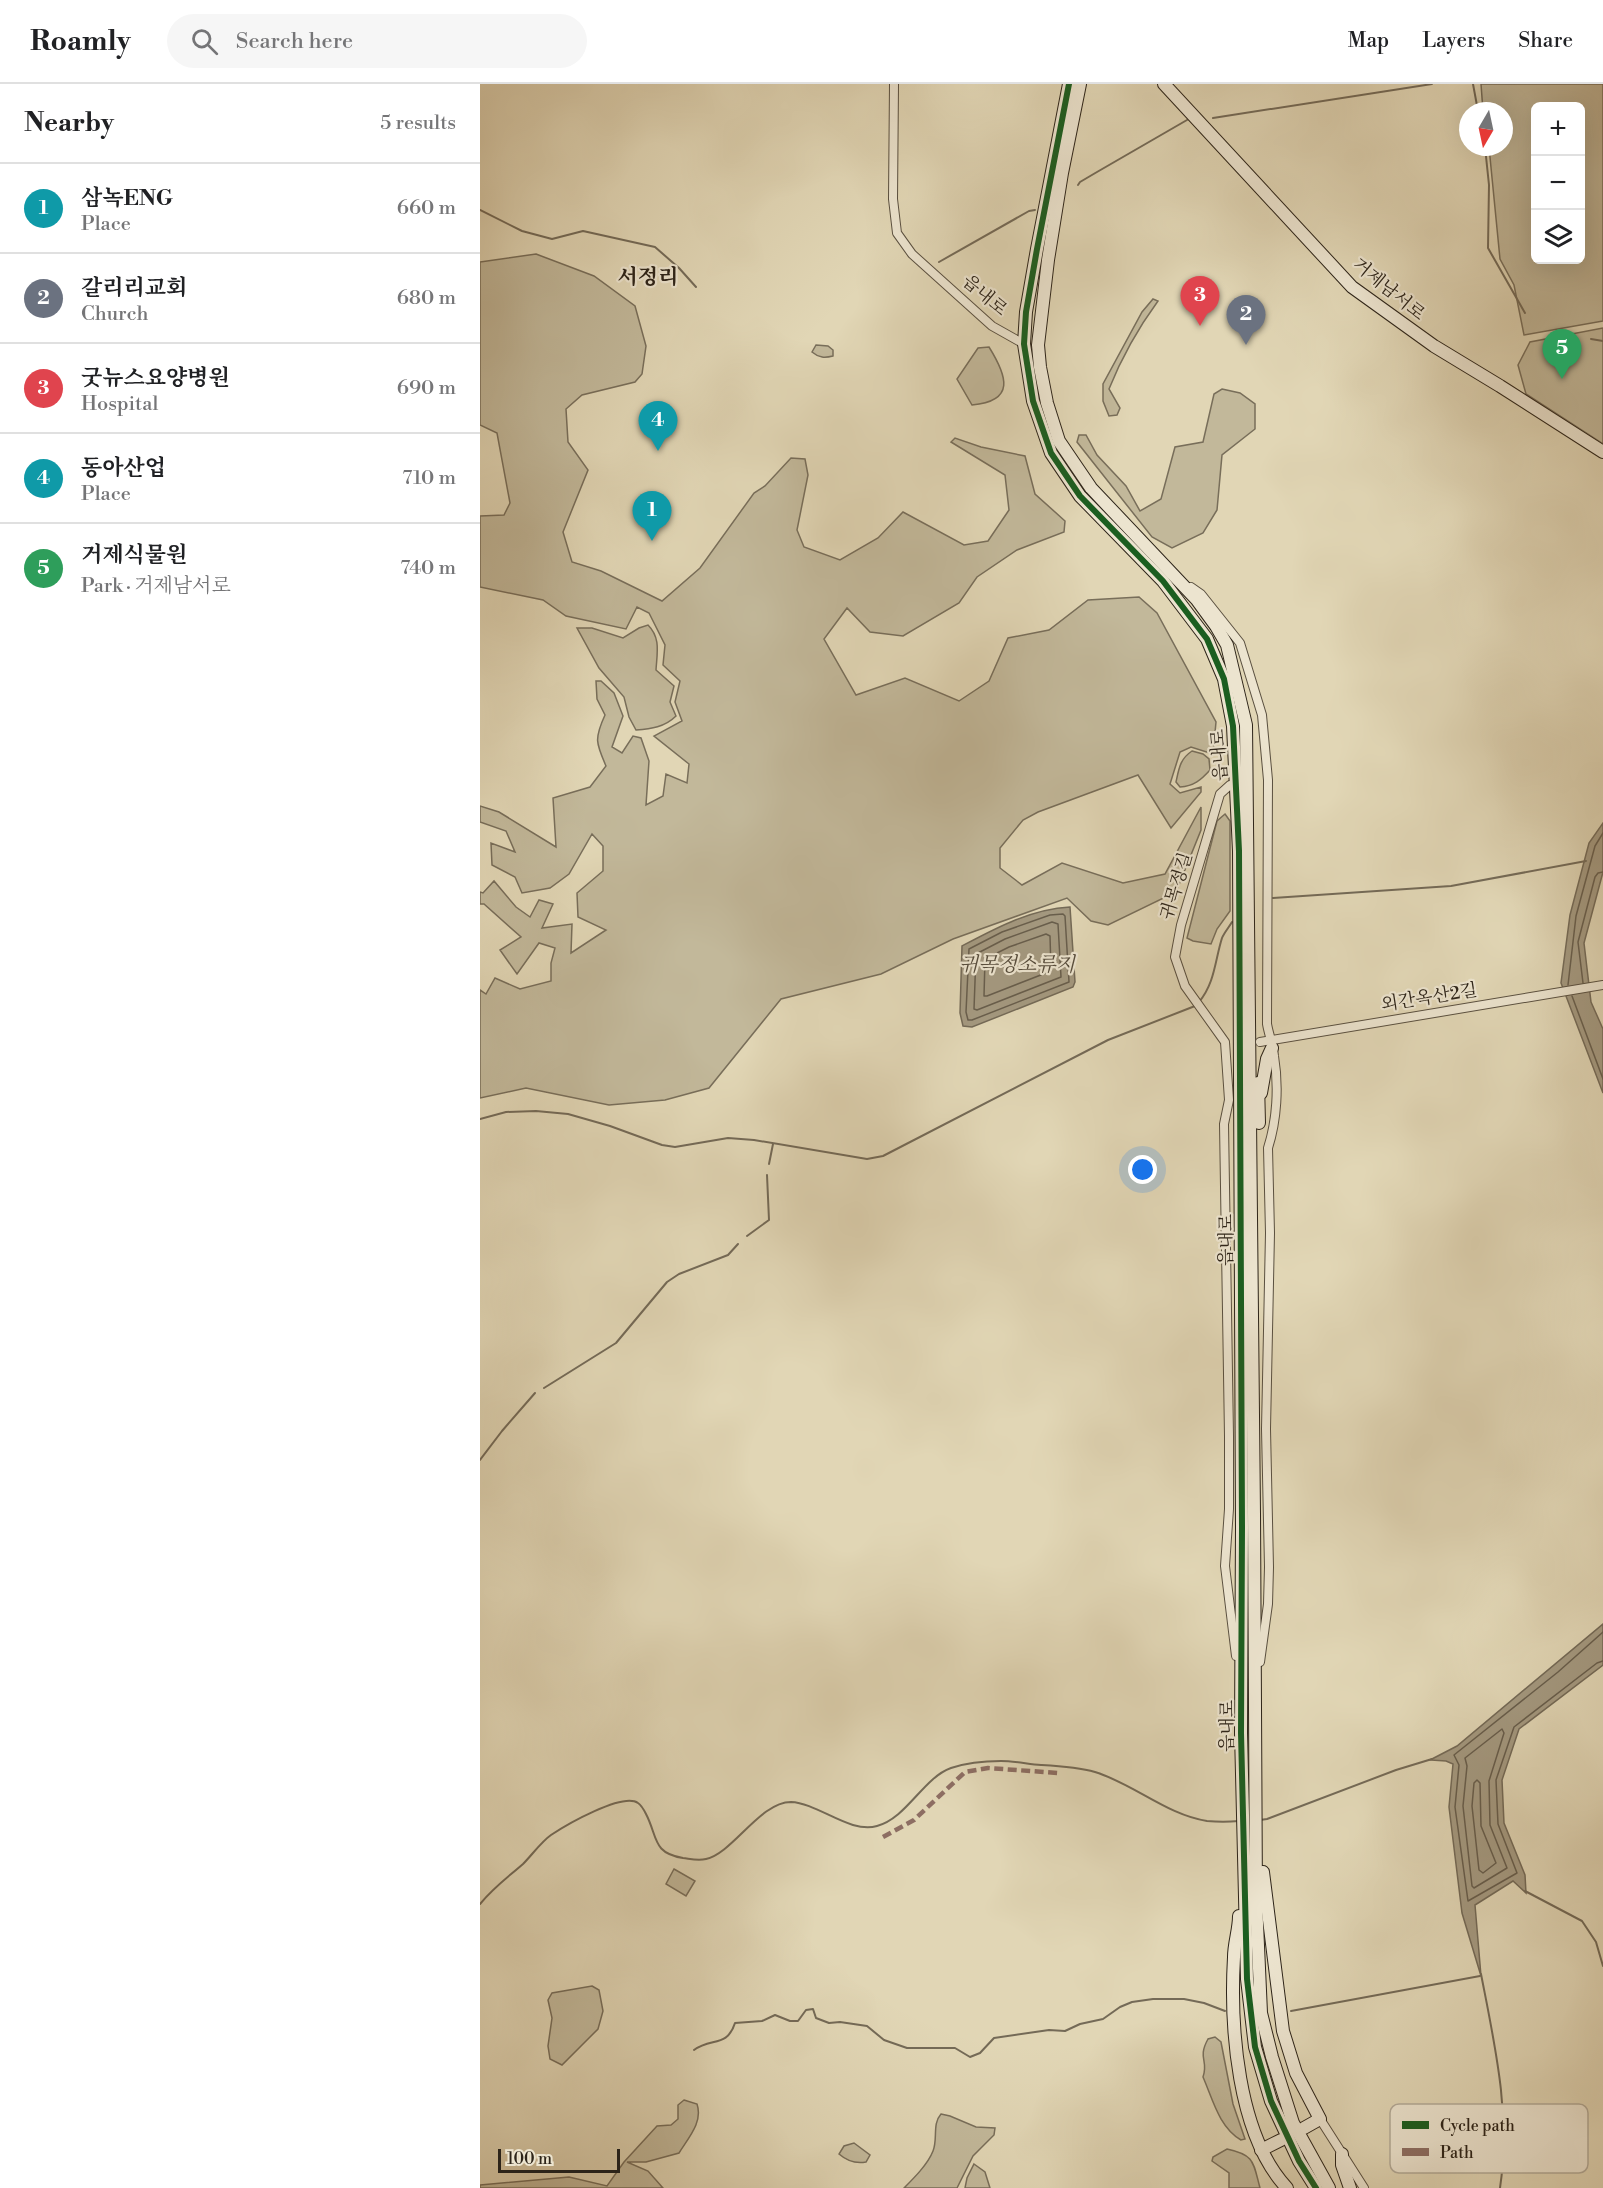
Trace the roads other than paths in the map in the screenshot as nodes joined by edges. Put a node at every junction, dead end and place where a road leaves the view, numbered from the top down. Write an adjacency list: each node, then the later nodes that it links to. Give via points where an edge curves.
1 (894, 84): 5 (street, 읍내로, via 893,199 897,233 912,254 992,326)
2 (1069, 84): 5 (street, via 1029,288)
3 (1080, 84): 6 (street, 읍내로, via 1048,260)
4 (1164, 84): 7 (street, 거제남서로, via 1352,287 1434,346)
5 (1024, 344): 6 (street); 9 (street, 읍내로, via 1033,401 1051,453 1080,496 1162,581 1207,639 1217,659)
6 (1038, 345): 8 (street, 읍내로, via 1047,403 1059,441 1091,488)
7 (1603, 452)
8 (1161, 562): 9 (street, 읍내로, via 1197,600 1227,645 1246,725); 12 (street, via 1201,594 1240,643 1262,715 1268,780 1267,1024)
9 (1242, 785): 11 (street, 읍내로); 16 (street, 읍내로); 16 (street, 귀목정길, via 1226,788 1221,794 1175,957 1185,986 1229,1042 1229,1100 1224,1124 1229,1436 1225,1566 1236,1651)
10 (1601, 986): 12 (street, 외간옥산2길)
11 (1255, 1040): 12 (street, 외간옥산2길); 13 (street); 14 (street, 읍내로)
12 (1271, 1044): 13 (street); 15 (street, via 1276,1100 1268,1148 1269,1576 1260,1695)
13 (1259, 1103): 14 (street, via 1257,1140)
14 (1251, 1153): 15 (street, 읍내로)
15 (1255, 1706): 17 (street, 읍내로)
16 (1242, 1748): 21 (street, via 1236,1822 1239,1922 1233,2011 1248,2108); 24 (street, 읍내로, via 1246,1957 1255,2047 1283,2129)
17 (1256, 1844): 18 (street, via 1263,1863 1283,2031 1296,2073); 25 (street, 읍내로, via 1262,2013 1293,2123)
18 (1320, 2119): 19 (street); 22 (street)
19 (1304, 2128)
20 (1281, 2140): 21 (street)
21 (1261, 2150): 23 (street)
22 (1342, 2154): 26 (street); 27 (street)
23 (1287, 2188)
24 (1316, 2188)
25 (1329, 2188)
26 (1350, 2188)
27 (1364, 2188)

